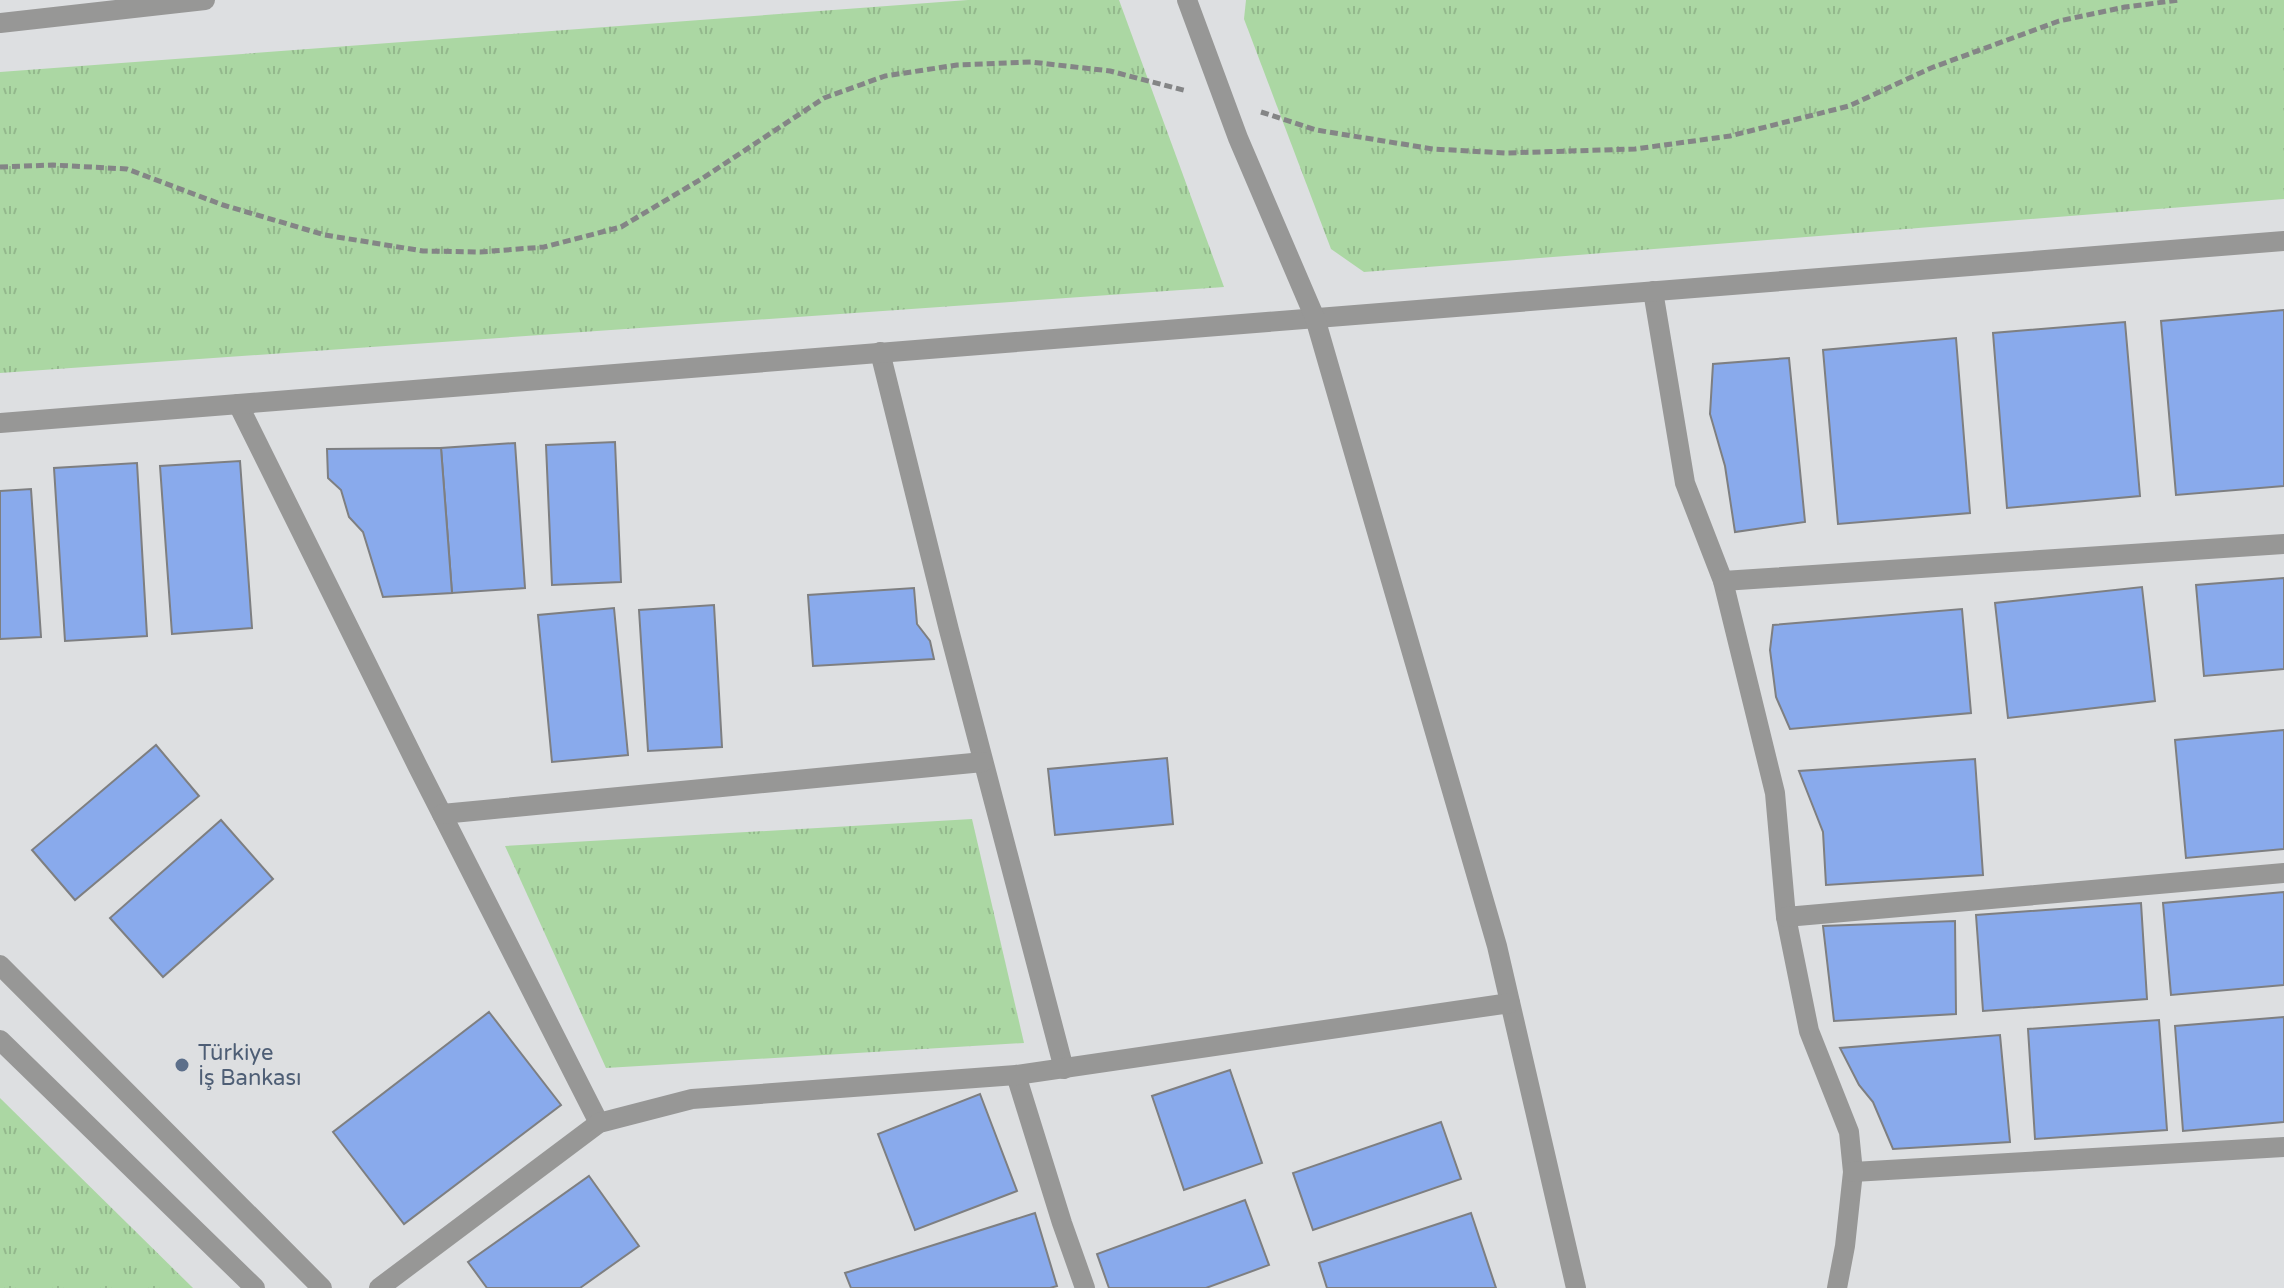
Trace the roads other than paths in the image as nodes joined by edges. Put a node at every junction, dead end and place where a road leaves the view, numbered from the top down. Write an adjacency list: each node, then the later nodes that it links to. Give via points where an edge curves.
1 (205, 0): 3 (street)
2 (1187, 0): 6 (street, via 1238,138)
3 (0, 23)
4 (2284, 241): 5 (street)
5 (1653, 291): 6 (street); 11 (street, via 1685,483)
6 (1315, 318): 7 (street); 17 (street)
7 (880, 352): 8 (street); 12 (street)
8 (238, 404): 9 (street); 13 (street)
9 (0, 423)
10 (2284, 544): 11 (street)
11 (1723, 581): 15 (street, via 1775,793)
12 (983, 762): 13 (street); 19 (street)
13 (442, 814): 21 (street)
14 (2284, 873): 15 (street)
15 (1786, 917): 23 (street, via 1809,1031 1849,1132)
16 (0, 965): 25 (street)
17 (1510, 1003): 19 (street); 28 (street)
18 (0, 1040): 24 (street)
19 (1064, 1069): 20 (street)
20 (1016, 1075): 21 (street, via 692,1099); 27 (street)
21 (599, 1123): 26 (street)
22 (2284, 1147): 23 (street)
23 (1853, 1172): 29 (street)
24 (255, 1288)
25 (322, 1288)
26 (379, 1288)
27 (1085, 1288)
28 (1576, 1288)
29 (1837, 1288)

